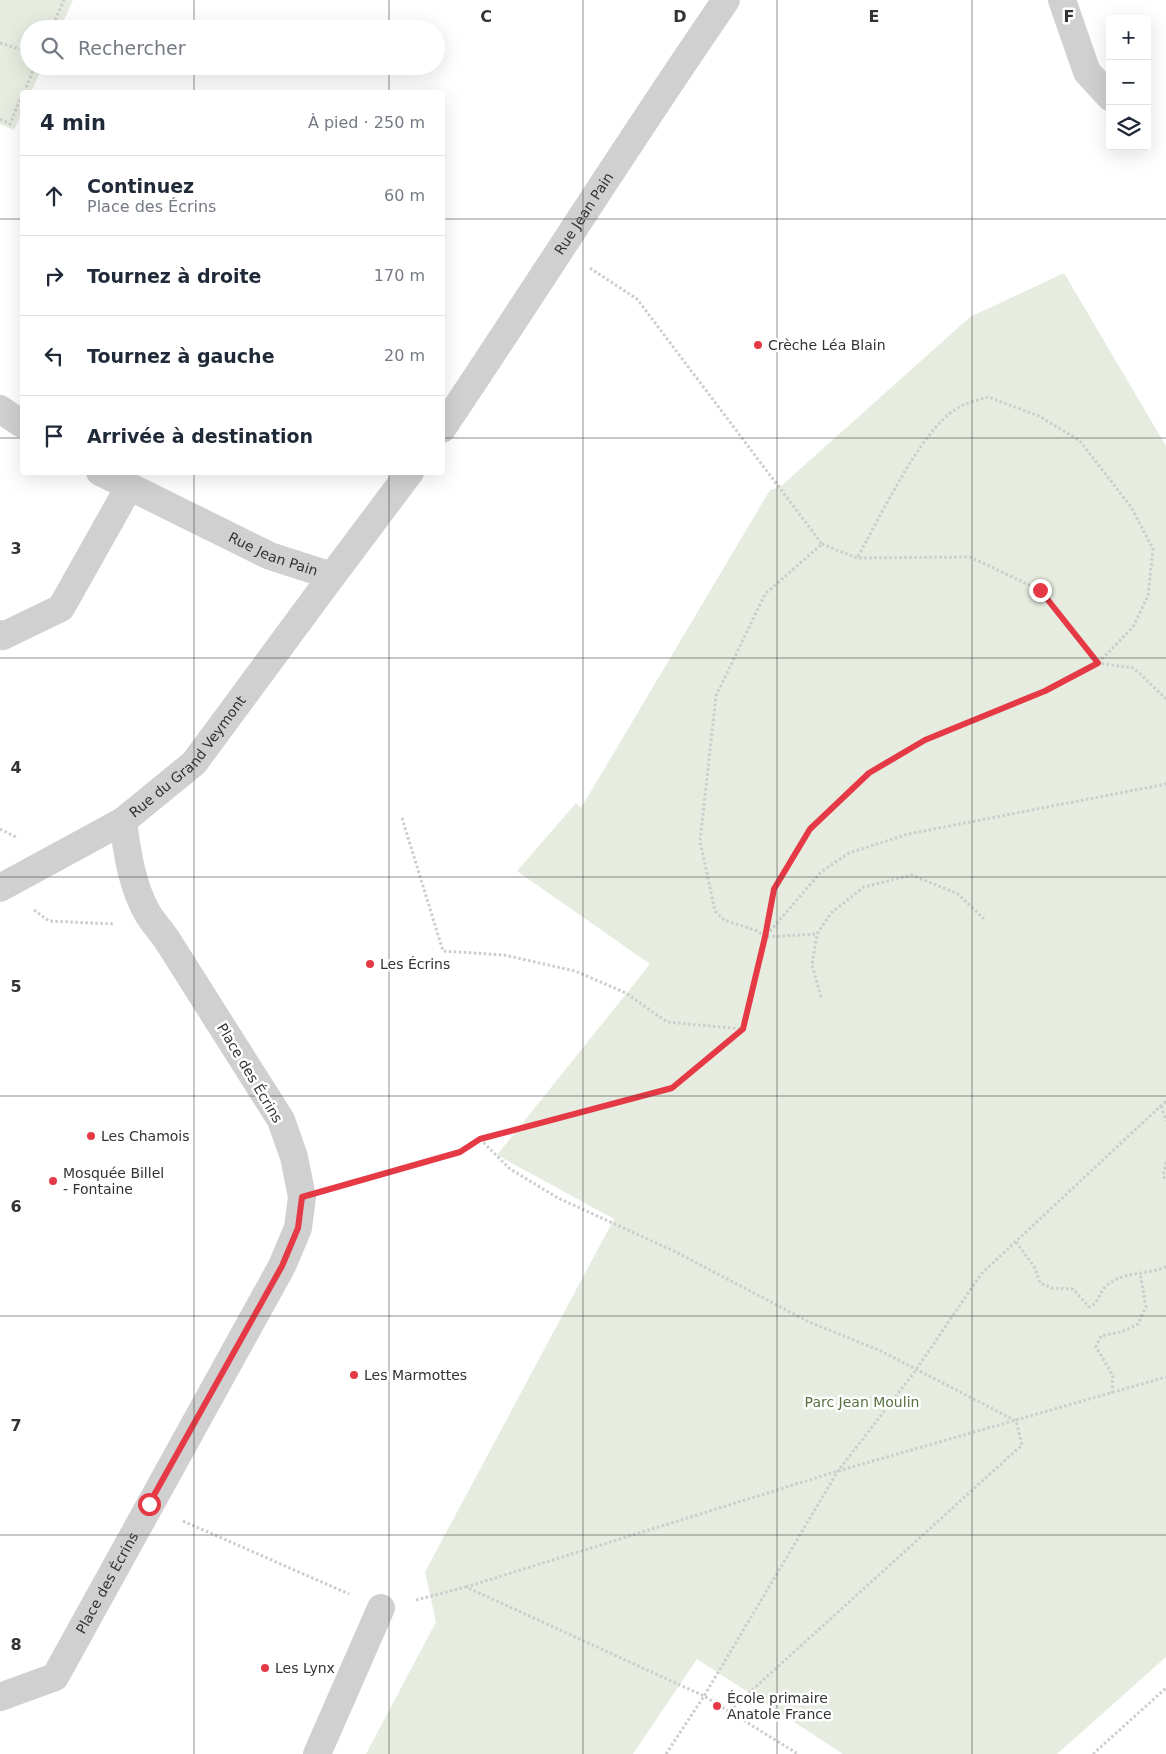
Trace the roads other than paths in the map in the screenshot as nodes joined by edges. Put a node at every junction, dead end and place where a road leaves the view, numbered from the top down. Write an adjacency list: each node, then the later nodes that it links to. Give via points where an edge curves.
1 (726, 0): 6 (street, Rue Jean Pain)
2 (1062, 0): 3 (street, via 1087,72)
3 (1106, 93)
4 (0, 409): 5 (street)
5 (20, 423)
6 (445, 425)
7 (106, 475): 9 (street, Rue Jean Pain)
8 (408, 475): 10 (street, Rue Jean Pain)
9 (130, 487): 10 (street, Rue Jean Pain, via 270,556); 11 (street, via 61,608 3,636)
10 (332, 576): 12 (street, Rue du Grand Veymont, via 194,763)
11 (0, 634)
12 (122, 821): 13 (street, Rue du Grand Veymont); 15 (street, Place des Écrins, via 133,874 148,914 280,1120 294,1157 302,1197 298,1228 282,1266 55,1677)
13 (0, 888)
14 (380, 1608): 16 (street)
15 (0, 1696)
16 (317, 1754)

